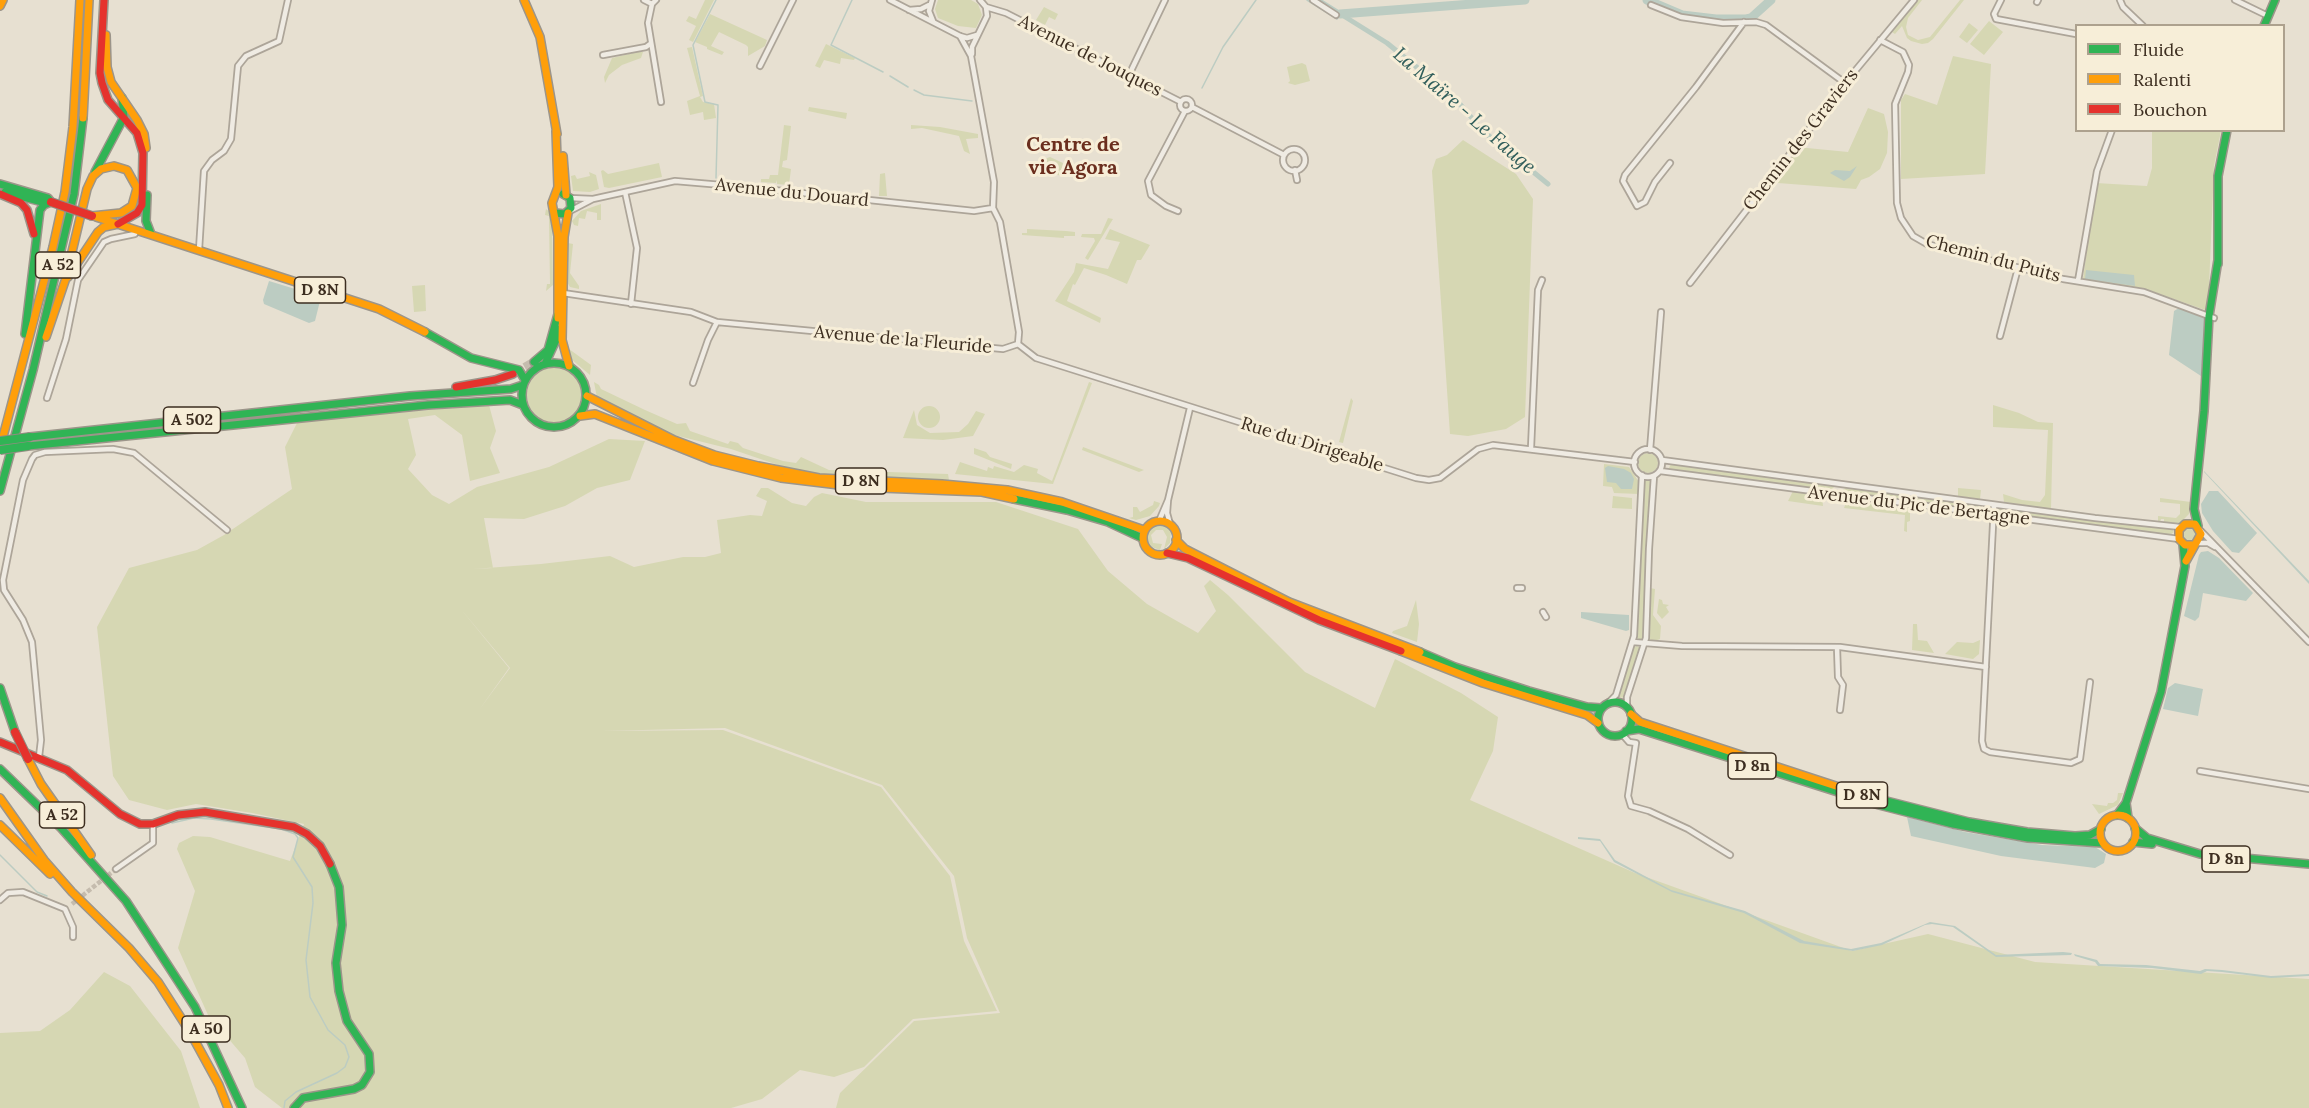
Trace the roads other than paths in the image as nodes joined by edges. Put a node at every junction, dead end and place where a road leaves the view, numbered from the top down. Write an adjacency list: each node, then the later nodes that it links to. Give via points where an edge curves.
1 (1, 0): 21 (main road)
2 (80, 0): 88 (main road, A 52, via 65,192)
3 (89, 0): 90 (main road, A 52, via 79,164)
4 (105, 0): 42 (main road, via 107,68); 47 (main road, via 100,73 108,100)
5 (288, 0): 74 (street, via 279,41 246,56 238,66 231,139 204,171)
6 (524, 0): 48 (main road, via 540,37)
7 (644, 0): 18 (street)
8 (793, 0): 39 (street)
9 (890, 0): 23 (street)
10 (980, 0): 22 (street, Avenue de Jouques)
11 (1165, 0): 40 (street)
12 (1313, 0): 25 (street)
13 (1914, 0): 35 (street, Chemin des Graviers)
14 (2001, 0): 32 (street, via 1994,14 1996,20)
15 (2120, 0): 30 (street)
16 (2235, 0): 26 (street)
17 (2273, 0): 26 (main road)
18 (654, 2): 36 (street, via 648,23)
19 (931, 3): 23 (street); 28 (street)
20 (1651, 5): 29 (street, via 1681,17)
21 (0, 6)
22 (986, 7): 24 (street, Avenue de Jouques); 27 (street)
23 (909, 10): 28 (street)
24 (999, 12): 27 (street, Avenue de Jouques); 40 (street, Avenue de Jouques)
25 (1336, 15)
26 (2266, 15): 31 (main road)
27 (987, 16): 33 (street)
28 (933, 21): 34 (street)
29 (1744, 22): 41 (street, via 1766,25); 52 (street, via 1625,175 1623,181 1637,206 1645,202)
30 (2141, 24)
31 (2263, 24)
32 (2075, 34)
33 (977, 35): 34 (street); 38 (street)
34 (960, 36): 38 (street)
35 (1880, 40): 41 (street, Chemin des Graviers); 75 (street, Chemin du Puits, via 1903,52 1909,65 1895,104 1897,203 1904,225 1927,244)
36 (650, 44): 37 (street); 43 (street)
37 (603, 55)
38 (971, 56): 63 (street, via 995,188)
39 (760, 66)
40 (1129, 75): 44 (street, Avenue de Jouques)
41 (1845, 84): 79 (street, Chemin des Graviers)
42 (122, 98): 47 (main road); 69 (main road, via 144,134)
43 (662, 102)
44 (1181, 102): 45 (street, via 1189,99); 46 (street)
45 (1192, 107): 46 (street); 51 (street)
46 (1185, 111): 64 (street, via 1148,181 1151,195)
47 (124, 117): 54 (main road); 66 (main road, via 137,133 143,153 143,196)
48 (556, 131): 59 (main road); 60 (main road)
49 (2111, 132): 78 (street, via 2095,180)
50 (2227, 132): 83 (main road, via 2218,176 2218,260)
51 (1284, 156): 53 (street, via 1285,165); 53 (street, via 1293,149 1303,153 1303,165)
52 (1670, 162)
53 (1295, 170): 55 (street)
54 (93, 177): 68 (main road, via 108,166 120,167 132,176 138,188 135,202 128,210); 77 (main road, via 82,203)
55 (1297, 180)
56 (0, 184): 62 (main road, D 8N)
57 (0, 192): 62 (main road, D 8N, via 44,204); 73 (main road, via 27,210)
58 (625, 192): 61 (street, Avenue du Douard); 63 (street, Avenue du Douard, via 675,182 974,211); 81 (street, via 637,248)
59 (568, 196): 60 (main road); 61 (street, Avenue du Douard); 65 (main road, via 572,204)
60 (555, 197): 67 (main road)
61 (593, 199): 65 (street, Avenue du Douard)
62 (51, 202): 68 (main road, D 8N, bridge); 73 (main road, via 40,210)
63 (993, 208): 86 (street, via 1000,222)
64 (1178, 211)
65 (569, 212): 67 (main road); 80 (main road)
66 (137, 213): 70 (main road); 71 (main road)
67 (555, 213): 89 (main road, via 558,314 548,350)
68 (92, 216): 70 (main road, D 8N)
69 (146, 221): 71 (main road); 72 (main road)
70 (118, 224): 71 (main road, D 8N); 77 (main road, via 98,232)
71 (136, 230): 72 (main road, D 8N); 97 (street, via 135,234 104,242 78,280 66,339)
72 (151, 234): 74 (main road, D 8N)
73 (35, 241): 88 (main road)
74 (199, 250): 87 (main road, D 8N, via 379,309)
75 (2018, 268): 78 (street, Chemin du Puits); 85 (street)
76 (1542, 280): 102 (street, via 1538,290)
77 (65, 281): 90 (main road)
78 (2078, 281): 83 (street, Chemin du Puits, via 2144,292)
79 (1690, 283)
80 (562, 293): 81 (street, Avenue de la Fleuride); 91 (main road, via 562,340)
81 (631, 304): 84 (street, Avenue de la Fleuride, via 691,312)
82 (1661, 312): 104 (street)
83 (2211, 317): 115 (main road)
84 (717, 322): 86 (street, Avenue de la Fleuride, via 1003,349); 94 (street)
85 (2000, 336)
86 (1018, 344): 99 (street, Avenue de la Fleuride, via 1036,358)
87 (482, 362): 89 (main road, D 8N); 93 (main road, D 8N, via 519,370)
88 (22, 364): 103 (main road, A 52)
89 (538, 364): 91 (main road, via 555,362); 93 (main road)
90 (34, 366): 111 (main road, A 52)
91 (569, 366): 96 (main road, via 581,376)
92 (513, 374): 95 (main road)
93 (524, 383): 95 (main road, A 502, via 511,389); 98 (main road)
94 (693, 383)
95 (410, 396): 101 (main road, A 502, bridge)
96 (587, 396): 100 (main road); 122 (main road, D 8N, via 674,440 758,466 819,478 1007,490 1062,502)
97 (47, 398)
98 (523, 405): 100 (main road, via 533,419 548,427 568,424); 103 (main road, A 502, bridge, via 510,400 438,404)
99 (1190, 408): 102 (street, Rue du Dirigeable, via 1416,478 1434,479 1449,473 1478,449 1493,445); 113 (street)
100 (580, 416): 122 (main road, D 8N, via 595,414 713,460 781,478 856,487 982,492 1067,510)
101 (0, 441)
102 (1531, 448): 106 (street)
103 (0, 449)
104 (1650, 450): 105 (street); 106 (street, via 1640,453)
105 (1662, 460): 107 (street); 110 (street, Avenue du Pic de Bertagne)
106 (1635, 462): 108 (street)
107 (1660, 471): 109 (street); 112 (street, Avenue du Pic de Bertagne)
108 (1642, 475): 109 (street); 129 (street)
109 (1654, 476): 131 (street)
110 (1839, 484): 112 (street); 114 (street, Avenue du Pic de Bertagne)
111 (0, 492)
112 (1838, 496): 116 (street, Avenue du Pic de Bertagne)
113 (1168, 500): 117 (street); 118 (street)
114 (1994, 504): 116 (street); 119 (street, Avenue du Pic de Bertagne)
115 (2194, 509): 119 (main road); 120 (main road)
116 (1994, 514): 124 (street, Avenue du Pic de Bertagne); 133 (street)
117 (1158, 521): 118 (main road); 122 (main road, via 1150,523)
118 (1170, 524): 123 (main road)
119 (2183, 525): 120 (main road, via 2192,523); 124 (main road, via 2178,533)
120 (2199, 529): 125 (main road); 126 (street)
121 (227, 530): 144 (street, via 134,453 113,448 45,452 32,459 23,480 3,580 4,590 32,642 41,740)
122 (1143, 534): 127 (main road, via 1144,546 1152,553)
123 (1176, 540): 127 (main road); 138 (main road, via 1185,549 1289,602 1462,670)
124 (2181, 542): 125 (main road); 128 (main road)
125 (2196, 544): 126 (street, via 2208,543); 128 (main road)
126 (2217, 549): 130 (street)
127 (1167, 553): 141 (main road, via 1188,558 1319,620 1447,670 1587,715)
128 (2185, 566): 149 (main road, via 2161,692)
129 (1633, 642): 131 (street); 136 (street, via 1616,695)
130 (2309, 642)
131 (1645, 644): 132 (street); 137 (street)
132 (1837, 647): 133 (street); 139 (street, via 1838,677 1843,685)
133 (1986, 667): 134 (street, via 1982,741 1984,749 1990,752 2071,763 2080,759)
134 (2090, 682)
135 (0, 688): 161 (main road, A 52, bridge, via 15,732 41,784)
136 (1609, 702): 137 (main road); 138 (main road)
137 (1627, 706): 140 (main road)
138 (1601, 708): 141 (main road)
139 (1840, 710)
140 (1631, 714): 142 (main road, via 1631,724); 155 (main road, D 8N, via 1640,722 1914,809 2027,832 2075,836)
141 (1598, 723): 142 (main road, via 1608,734)
142 (1624, 733): 157 (main road, D 8n, via 1639,729 1879,805 1953,824 2028,838); 158 (street, via 1635,743 1628,787 1631,806 1688,829)
143 (0, 742): 144 (main road)
144 (39, 757): 152 (main road, via 67,770 120,814 140,824)
145 (0, 769): 161 (main road, A 50)
146 (2200, 771): 147 (street)
147 (2309, 789)
148 (0, 798): 162 (main road, A 52, via 33,847)
149 (2126, 803): 150 (main road); 151 (main road)
150 (2117, 816): 151 (main road); 155 (main road, via 2106,820)
151 (2128, 818): 154 (main road)
152 (153, 824): 160 (street, via 153,843); 169 (main road, via 178,815 205,812 286,825 314,839 333,869 339,887 342,925 337,983 347,1021 369,1054 370,1072 362,1085 354,1089 303,1098)
153 (0, 825): 162 (main road, A 50)
154 (2135, 828): 156 (main road); 159 (main road, D 8n, via 2147,838 2178,849)
155 (2101, 829): 157 (main road)
156 (2133, 842): 157 (main road, via 2117,851); 159 (main road, D 8n, via 2195,856)
157 (2102, 843)
158 (1730, 855)
159 (2309, 865)
160 (116, 869)
161 (99, 870): 168 (main road, A 50, via 126,901 182,984)
162 (72, 892): 167 (main road, A 50, via 158,982 219,1084)
163 (0, 900): 165 (street, via 8,893 23,892)
164 (72, 904): 165 (street)
165 (65, 909): 166 (street)
166 (73, 937)
167 (228, 1108)
168 (242, 1108)
169 (294, 1108)

